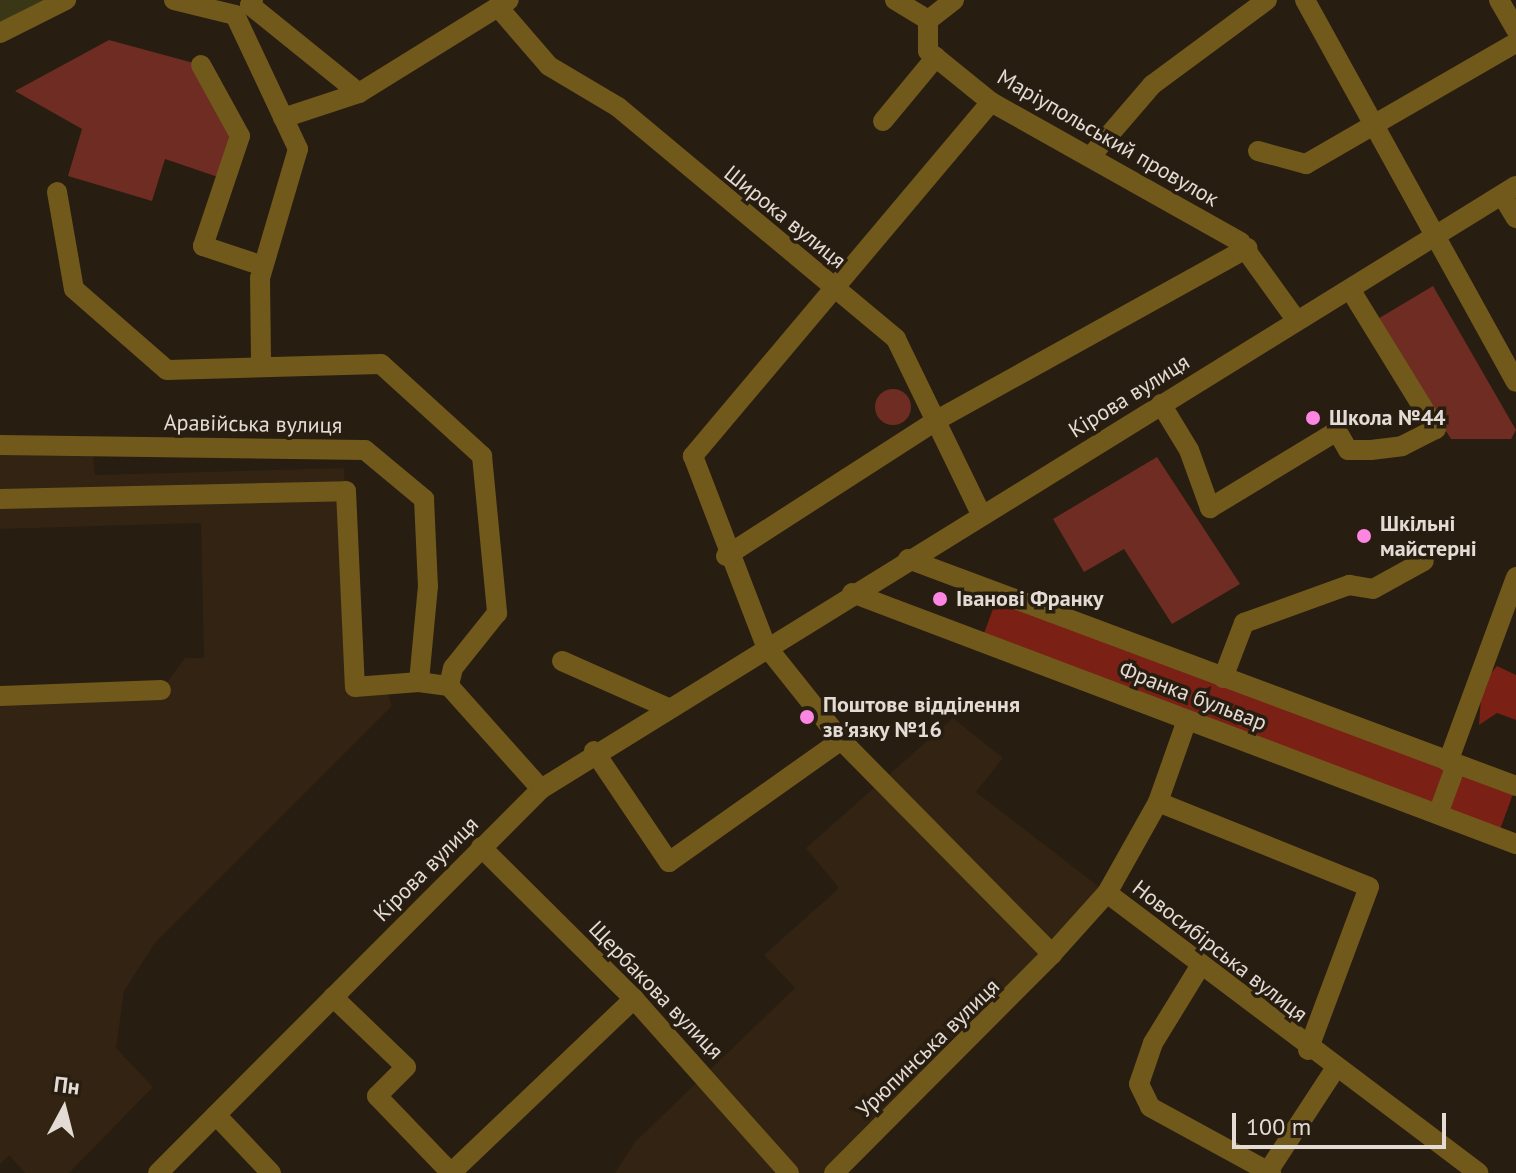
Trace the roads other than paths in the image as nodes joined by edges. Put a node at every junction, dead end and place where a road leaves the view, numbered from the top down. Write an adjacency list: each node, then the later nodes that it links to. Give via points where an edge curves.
1 (66, 0): 12 (street)
2 (174, 0): 18 (street, via 235,15)
3 (253, 0): 16 (street, via 250,5)
4 (895, 0): 10 (street)
5 (954, 0): 10 (street)
6 (1267, 0): 22 (street, via 1152,85)
7 (1305, 0): 20 (street)
8 (1499, 0): 11 (street)
9 (504, 4): 16 (street, Широка вулиця); 29 (street, Широка вулиця, via 549,66 618,107)
10 (928, 20): 14 (street, via 928,51)
11 (1516, 29)
12 (0, 33)
13 (1516, 43): 20 (street)
14 (936, 57): 17 (street, Маріупольський провулок); 19 (street)
15 (201, 65): 28 (street, via 240,136 203,246)
16 (359, 93): 18 (street, Широка вулиця)
17 (991, 102): 22 (street, Маріупольський провулок); 29 (street)
18 (283, 118): 28 (street, via 298,149)
19 (883, 121)
20 (1380, 127): 21 (street, via 1306,164); 26 (street)
21 (1258, 151)
22 (1091, 156): 27 (street, Маріупольський провулок)
23 (1509, 191): 25 (street); 26 (street, Кірова вулиця)
24 (57, 192): 32 (street, via 74,289 167,370)
25 (1516, 218)
26 (1438, 234): 30 (street, Кірова вулиця); 33 (street)
27 (1247, 248): 31 (street, Маріупольський провулок); 35 (street)
28 (263, 266): 32 (street)
29 (837, 289): 35 (street, Широка вулиця, via 896,339); 39 (street, via 693,456)
30 (1350, 289): 31 (street, Кірова вулиця); 34 (street, via 1436,429 1402,446 1371,450 1348,450 1337,431 1210,508 1189,450)
31 (1297, 321): 34 (street, Кірова вулиця)
32 (261, 366): 48 (street, via 381,364 482,456 497,613 453,668)
33 (1516, 382)
34 (1161, 404): 38 (street, Кірова вулиця)
35 (937, 420): 38 (street, Широка вулиця); 39 (street)
36 (0, 445): 47 (street, Аравійська вулиця, via 365,450 424,499 428,586)
37 (0, 499): 47 (street, via 346,491 355,687)
38 (981, 514): 40 (street, Кірова вулиця)
39 (726, 556): 44 (street)
40 (908, 559): 43 (street, Кірова вулиця); 46 (street, Франка бульвар)
41 (1424, 561): 46 (street, via 1373,589 1349,585 1244,623)
42 (1516, 577): 55 (street)
43 (852, 593): 44 (street, Кірова вулиця); 52 (street, Франка бульвар)
44 (766, 646): 51 (street, Кірова вулиця); 53 (street)
45 (562, 661): 51 (street)
46 (1223, 678): 55 (street, Франка бульвар)
47 (419, 682): 48 (street)
48 (449, 686): 57 (street)
49 (161, 690): 50 (street)
50 (0, 696)
51 (666, 707): 54 (street, Кірова вулиця)
52 (1187, 720): 58 (street); 59 (street, Франка бульвар)
53 (841, 740): 54 (street, via 669,862); 63 (street)
54 (594, 751): 57 (street, Кірова вулиця)
55 (1452, 763): 56 (street, Франка бульвар); 59 (street)
56 (1516, 786)
57 (541, 789): 61 (street, Кірова вулиця)
58 (1158, 802): 62 (street); 67 (street, via 1369,887)
59 (1438, 814): 60 (street, Франка бульвар)
60 (1516, 844)
61 (481, 847): 65 (street, Кірова вулиця); 66 (street, Щербакова вулиця)
62 (1107, 893): 63 (street, Новосибірська вулиця); 64 (street, Новосибірська вулиця)
63 (1052, 954): 75 (street, Урюпинська вулиця)
64 (1199, 968): 67 (street, Новосибірська вулиця); 70 (street, via 1153,1043 1139,1084 1150,1107)
65 (333, 997): 69 (street, Кірова вулиця); 73 (street, via 406,1067 377,1096)
66 (634, 999): 73 (street); 74 (street, Щербакова вулиця)
67 (1308, 1050): 68 (street, Новосибірська вулиця)
68 (1335, 1069): 70 (street); 76 (street, Новосибірська вулиця)
69 (216, 1115): 71 (street, Кірова вулиця); 72 (street)
70 (1269, 1172)
71 (158, 1173)
72 (271, 1173)
73 (451, 1173)
74 (789, 1173)
75 (834, 1173)
76 (1478, 1173)

